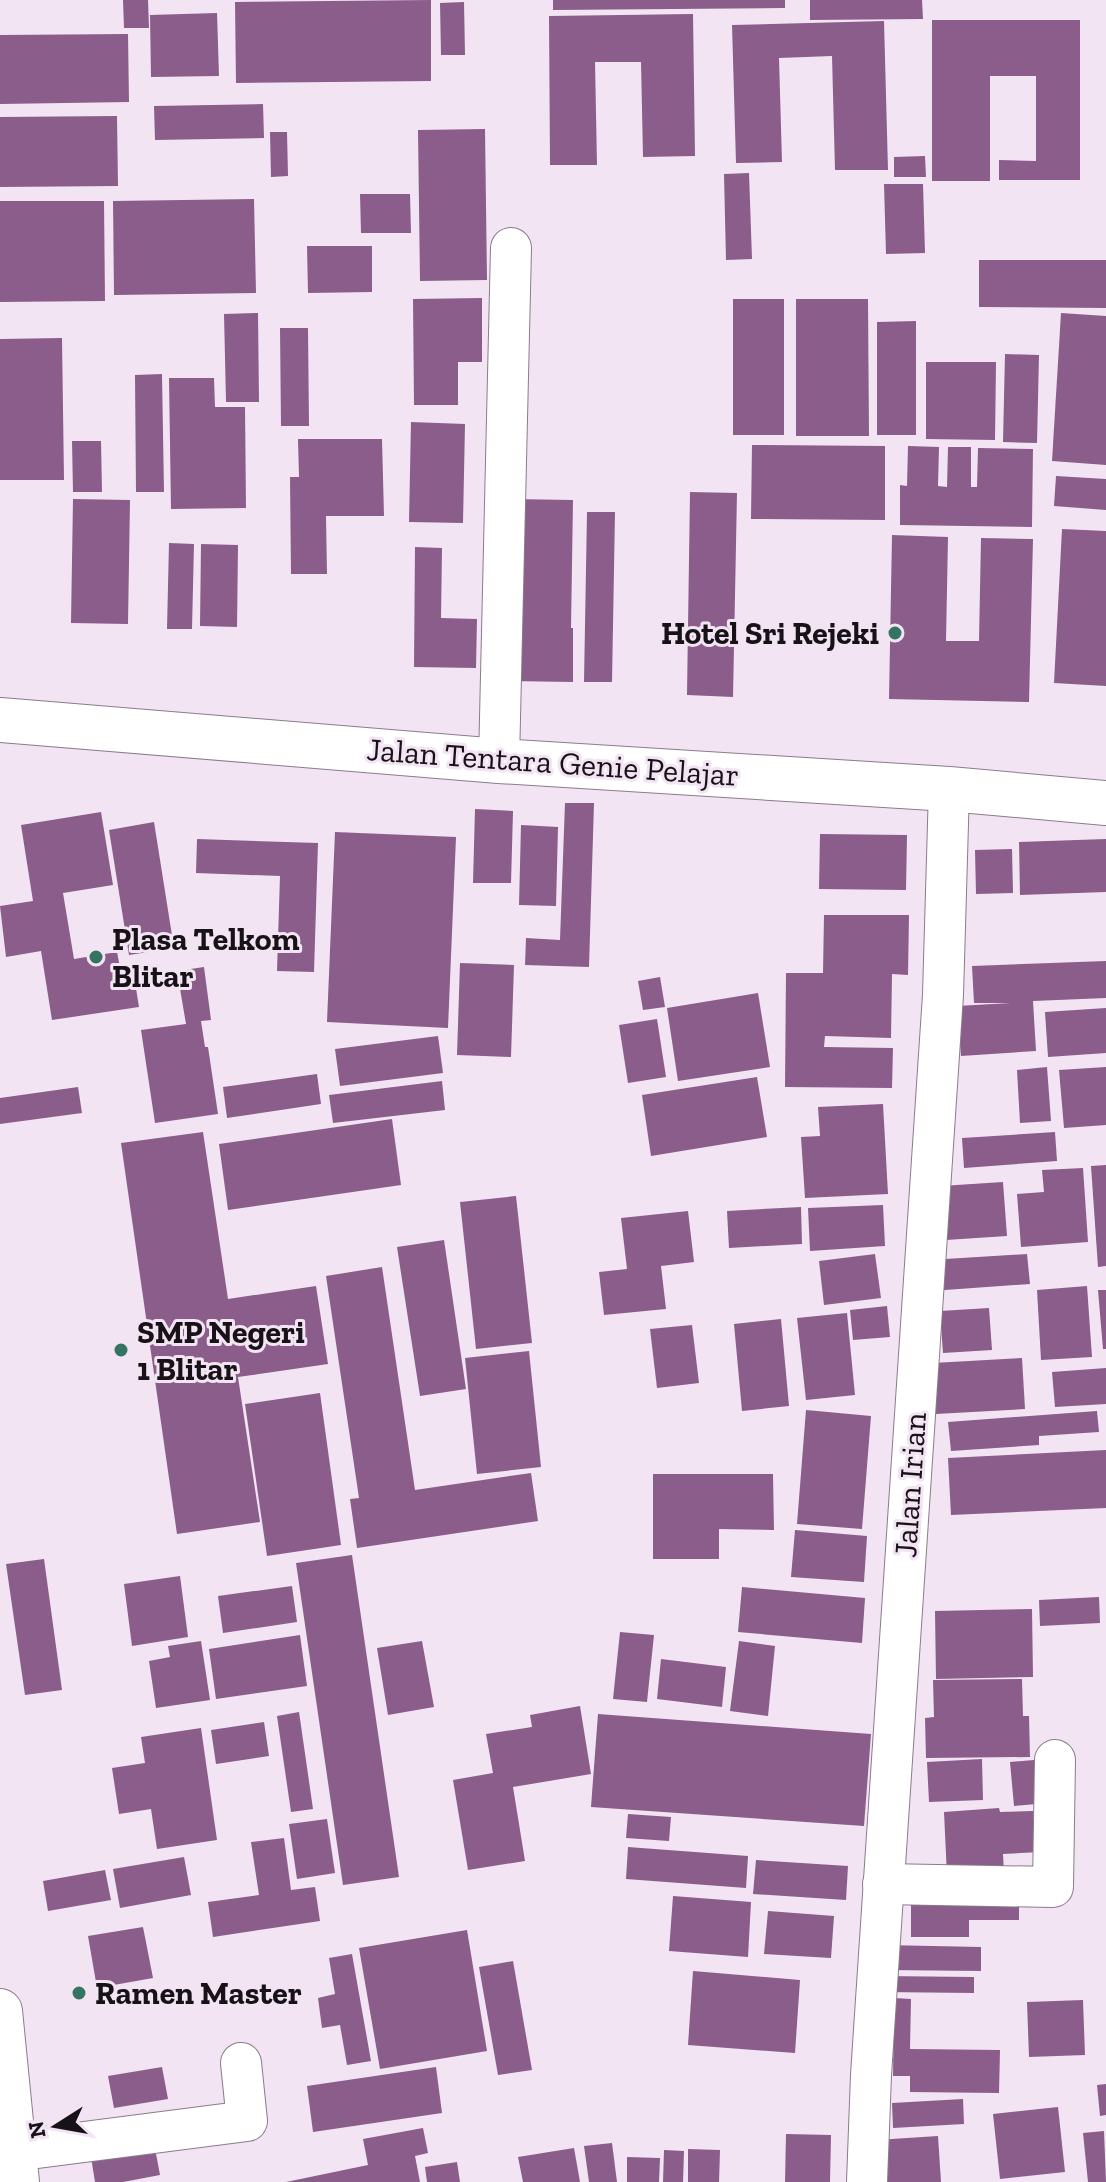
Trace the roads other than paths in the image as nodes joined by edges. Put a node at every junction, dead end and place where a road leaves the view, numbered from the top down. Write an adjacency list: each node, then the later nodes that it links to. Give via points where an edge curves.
1 (511, 248): 3 (street)
2 (0, 720): 3 (main road, Jalan Tentara Genie Pelajar)
3 (499, 761): 4 (main road, Jalan Tentara Genie Pelajar)
4 (949, 789): 5 (main road, Jalan Tentara Genie Pelajar); 7 (street, Jalan Irian, via 943,995)
5 (1106, 803)
6 (1055, 1760): 7 (street, via 1053,1887)
7 (883, 1884): 11 (street, Jalan Irian)
8 (0, 2011): 10 (main road)
9 (241, 2063): 10 (street, via 247,2121)
10 (16, 2166)
11 (867, 2182)

